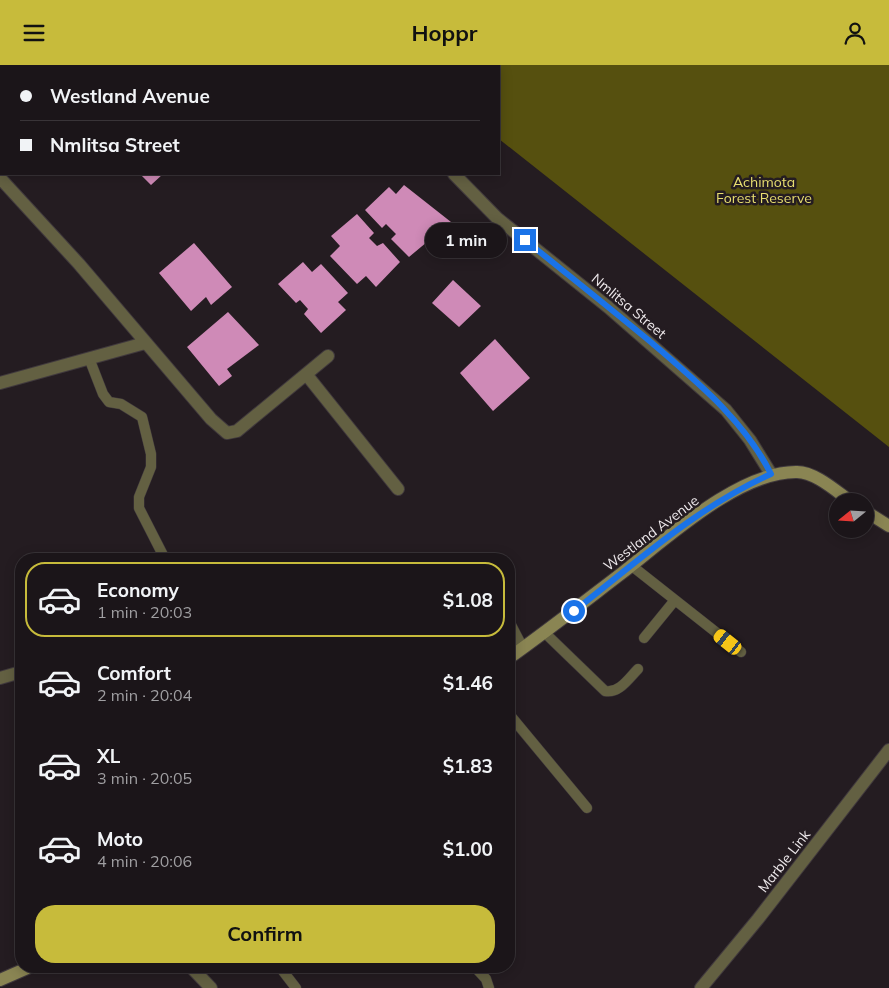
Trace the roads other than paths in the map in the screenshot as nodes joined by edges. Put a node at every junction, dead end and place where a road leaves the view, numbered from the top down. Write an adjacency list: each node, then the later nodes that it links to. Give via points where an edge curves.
1 (455, 175): 8 (street, Nmlitsa Street, via 497,217 608,307 726,410)
2 (0, 178): 3 (street, via 79,264)
3 (145, 343): 5 (street); 6 (street, via 227,433 237,431)
4 (328, 356): 6 (street)
5 (89, 359): 7 (street); 13 (lane, via 109,401 121,404 142,417 151,467 139,497 139,508)
6 (306, 374): 9 (street)
7 (0, 383)
8 (771, 474): 10 (street, Westland Avenue, via 799,472); 14 (street, Westland Avenue, via 711,506)
9 (398, 489)
10 (838, 493)
11 (874, 517): 12 (street)
12 (889, 526)
13 (162, 553)
14 (632, 566): 15 (lane); 17 (street, Westland Avenue)
15 (675, 600): 18 (lane); 20 (lane)
16 (515, 632): 19 (lane)
17 (545, 633): 19 (street, Westland Avenue); 22 (lane, via 605,691 618,690)
18 (644, 638)
19 (524, 648): 21 (street, Westland Avenue)
20 (741, 652)
21 (515, 654)
22 (638, 669)
23 (15, 674): 24 (street)
24 (0, 678)
25 (515, 721): 27 (lane)
26 (889, 750): 36 (street, Marble Link)
27 (587, 808)
28 (16, 973): 32 (street)
29 (197, 973): 33 (street)
30 (284, 973): 34 (lane)
31 (480, 973): 35 (lane)
32 (0, 980)
33 (211, 988)
34 (296, 988)
35 (489, 988)
36 (701, 988)

